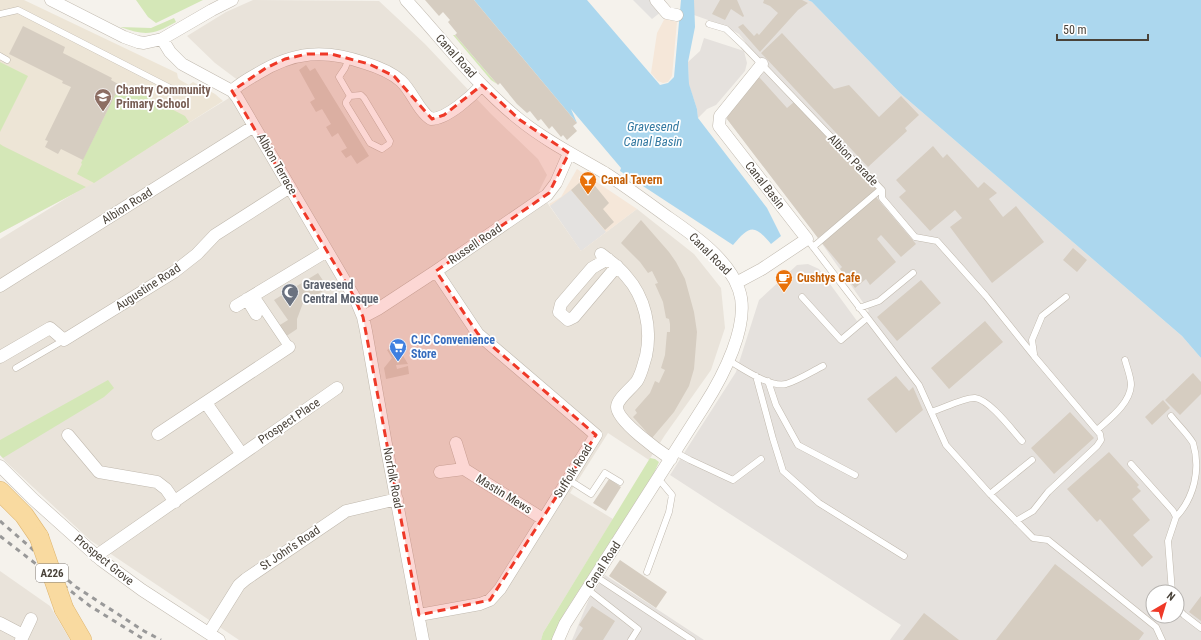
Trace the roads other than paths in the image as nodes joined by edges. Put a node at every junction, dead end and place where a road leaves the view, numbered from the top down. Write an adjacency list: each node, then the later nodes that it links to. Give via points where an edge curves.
1 (232, 0): 8 (street)
2 (406, 0): 13 (street, Canal Road)
3 (656, 0): 6 (street, via 667,13)
4 (56, 1): 8 (street, via 131,40 144,43)
5 (0, 14): 15 (lane, via 18,10)
6 (677, 15)
7 (709, 24): 12 (lane, Albion Parade, via 726,29)
8 (162, 39): 14 (street, Albion Terrace, via 182,64)
9 (0, 56): 11 (lane)
10 (349, 58): 13 (street, via 397,78 425,114 432,119 444,115); 14 (street, via 317,53 290,58 266,68); 16 (lane, via 339,77)
11 (7, 60)
12 (762, 64): 20 (lane, Albion Parade); 21 (street, Canal Basin, via 720,116 719,126)
13 (482, 85): 18 (street, Canal Road, via 520,120)
14 (232, 91): 17 (street, Albion Terrace)
15 (178, 92)
16 (350, 96): 16 (lane, via 363,96 390,144 381,149 370,143 346,104)
17 (254, 126): 19 (street, Albion Terrace); 27 (street, Albion Road)
18 (569, 153): 24 (street, Russell Road, via 549,193); 26 (street, Canal Road, via 606,174 698,239 723,263)
19 (290, 187): 22 (street, Albion Terrace); 36 (street, Augustine Road, via 215,235 197,254 174,272)
20 (881, 189): 21 (lane); 38 (lane, Albion Parade, via 882,198 915,237 937,241)
21 (810, 243): 26 (street); 32 (lane)
22 (327, 252): 28 (street); 34 (street, Albion Terrace)
23 (609, 260): 23 (street, via 574,316 568,320 564,318 560,312 561,304 596,264); 56 (street, via 628,277 639,296 645,311 648,334 643,369 636,383 618,402 618,412 644,440)
24 (436, 271): 34 (street, Russell Road); 65 (street, Suffolk Road, via 478,334 596,435)
25 (913, 273): 32 (lane, via 879,301)
26 (736, 283): 40 (street, Canal Road, via 741,296 741,315)
27 (0, 286)
28 (250, 297): 31 (street); 33 (street); 37 (street)
29 (802, 297): 35 (lane, via 841,340)
30 (1066, 297): 38 (lane, via 1042,316 1032,340)
31 (236, 306)
32 (859, 308): 35 (lane)
33 (256, 314)
34 (363, 317): 69 (street, Norfolk Road)
35 (867, 318): 48 (lane, via 919,385)
36 (64, 340): 39 (street, via 50,328); 43 (lane)
37 (289, 348): 47 (street)
38 (1034, 356): 50 (lane, Albion Parade)
39 (0, 357)
40 (728, 360): 44 (lane); 56 (street, Canal Road, via 708,400)
41 (1125, 360): 50 (lane, via 1131,384 1130,393 1116,412)
42 (823, 366): 45 (lane, via 785,384)
43 (16, 368)
44 (756, 376): 45 (lane); 75 (lane, via 783,471 819,503)
45 (768, 381): 63 (lane, via 776,405 798,445)
46 (337, 388): 55 (street, Prospect Place)
47 (206, 403): 51 (street); 55 (street)
48 (931, 412): 53 (lane, via 975,398 988,403); 68 (lane, via 946,445)
49 (1170, 416): 71 (lane, via 1193,442 1199,467 1194,491)
50 (1097, 430): 73 (lane, via 1101,440 1097,446 1048,492 1033,511)
51 (158, 434)
52 (68, 435): 70 (street, via 99,472 157,482 166,489)
53 (1022, 441)
54 (456, 443): 61 (street)
55 (241, 453): 70 (street, Prospect Place)
56 (673, 455): 57 (lane, via 733,480); 64 (street, Canal Road)
57 (761, 459)
58 (1032, 460): 68 (lane)
59 (1131, 464): 71 (lane)
60 (0, 466): 74 (street, Prospect Grove)
61 (464, 469): 62 (street); 72 (street, Mastin Mews)
62 (440, 472)
63 (856, 475)
64 (658, 479): 76 (lane, via 672,495 669,512); 77 (street, Canal Road)
65 (569, 480): 66 (lane, via 591,494 605,473); 72 (street, Suffolk Road)
66 (620, 482)
67 (0, 491): 87 (main road, A226, bridge, via 24,515 39,537 64,609)
68 (990, 494): 73 (lane)
69 (397, 499): 80 (street, Norfolk Road); 85 (street, St John's Road, via 346,511 248,577 239,585)
70 (175, 502): 74 (street, Prospect Place)
71 (1176, 517): 78 (lane, via 1168,541)
72 (543, 519): 80 (street, Suffolk Road, via 500,589 490,600)
73 (1016, 521): 93 (lane, via 1034,538 1048,540 1156,627)
74 (96, 556): 85 (street, Prospect Grove, via 142,590)
75 (904, 556)
76 (647, 572)
77 (595, 576): 79 (street, Canal Road); 92 (lane)
78 (1171, 584)
79 (587, 590): 90 (street, Canal Road); 91 (lane, via 638,629)
80 (419, 615): 89 (street, Norfolk Road)
81 (1185, 617): 84 (lane)
82 (31, 619): 86 (street)
83 (0, 623): 86 (street)
84 (1201, 628)
85 (209, 633): 88 (street, Prospect Grove)
86 (22, 638)
87 (82, 640)
88 (219, 640)
89 (423, 640)
90 (558, 640)
91 (631, 640)
92 (692, 640)
93 (1162, 640)

